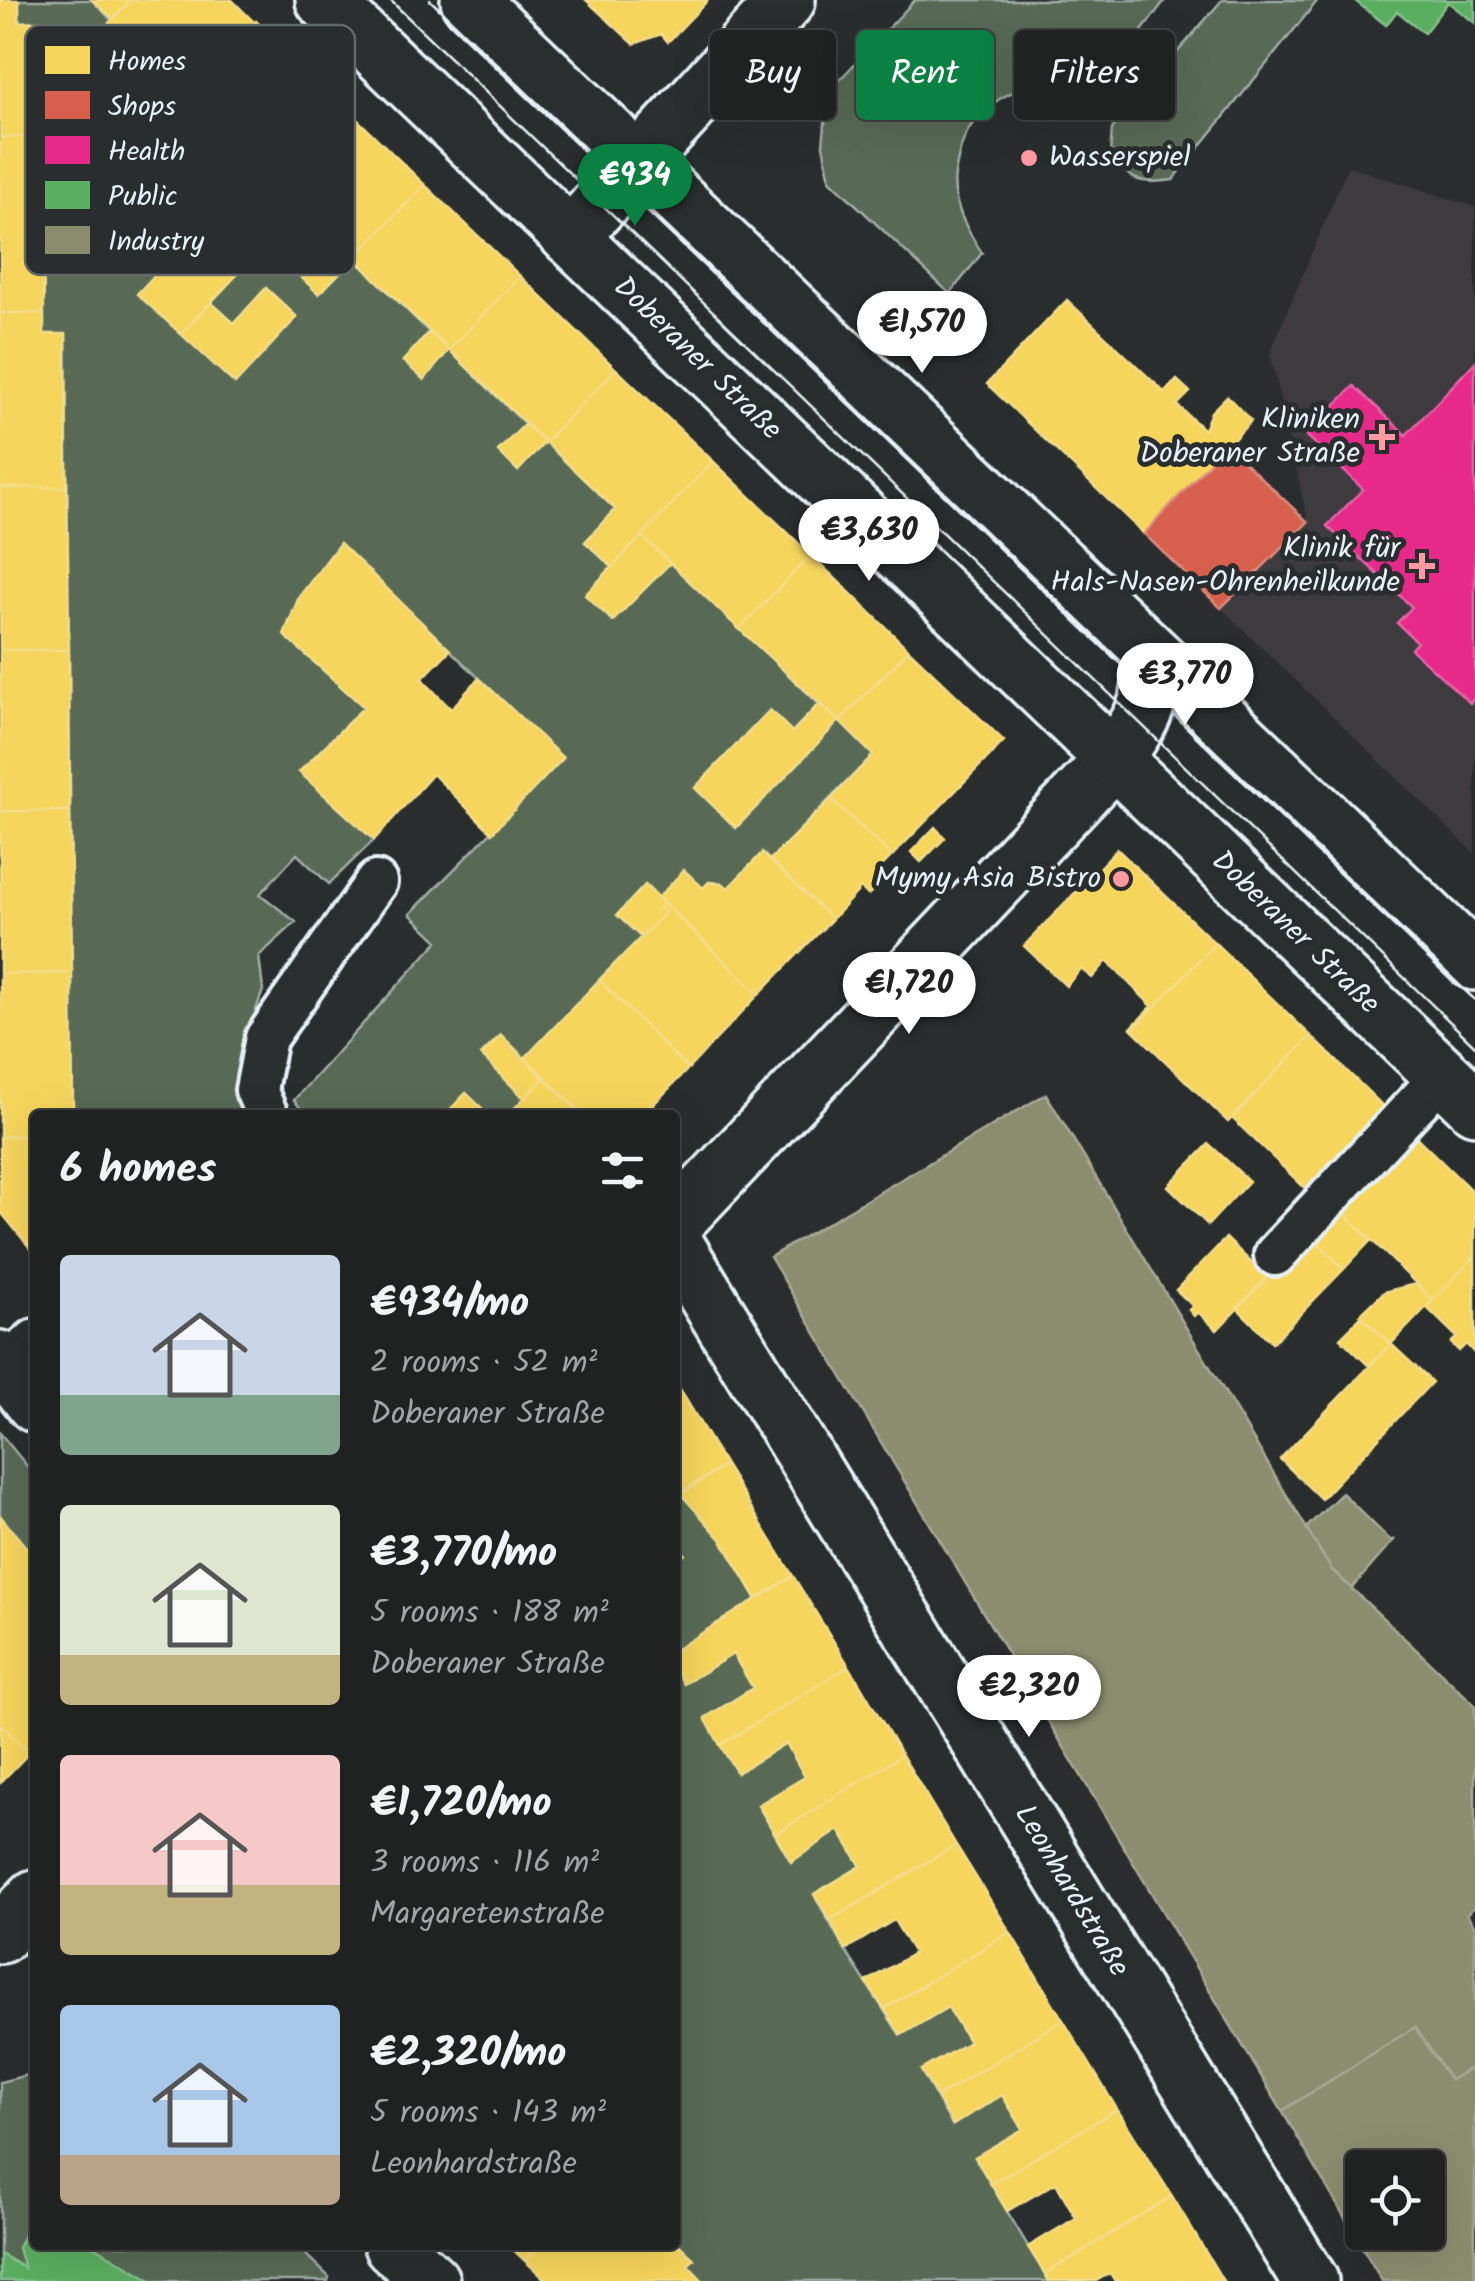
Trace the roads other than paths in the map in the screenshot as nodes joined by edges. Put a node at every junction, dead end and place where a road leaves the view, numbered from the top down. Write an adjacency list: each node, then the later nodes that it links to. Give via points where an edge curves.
1 (324, 0): 4 (street, Doberaner Straße)
2 (469, 0): 6 (street)
3 (788, 0): 6 (street)
4 (350, 25)
5 (355, 30): 7 (street, Doberaner Straße)
6 (640, 163): 7 (street); 8 (street)
7 (570, 237): 9 (street, Doberaner Straße)
8 (1154, 658): 9 (street, via 1153,694 1140,726); 11 (street)
9 (1113, 760): 12 (street, Doberaner Straße); 14 (street)
10 (376, 882): 13 (lane, via 266,1038 256,1090)
11 (1475, 962)
12 (1459, 1091): 16 (lane)
13 (265, 1110)
14 (680, 1217)
15 (680, 1252): 19 (street, Leonhardstraße)
16 (1275, 1254)
17 (397, 2250): 18 (street)
18 (430, 2281)
19 (1310, 2281)

